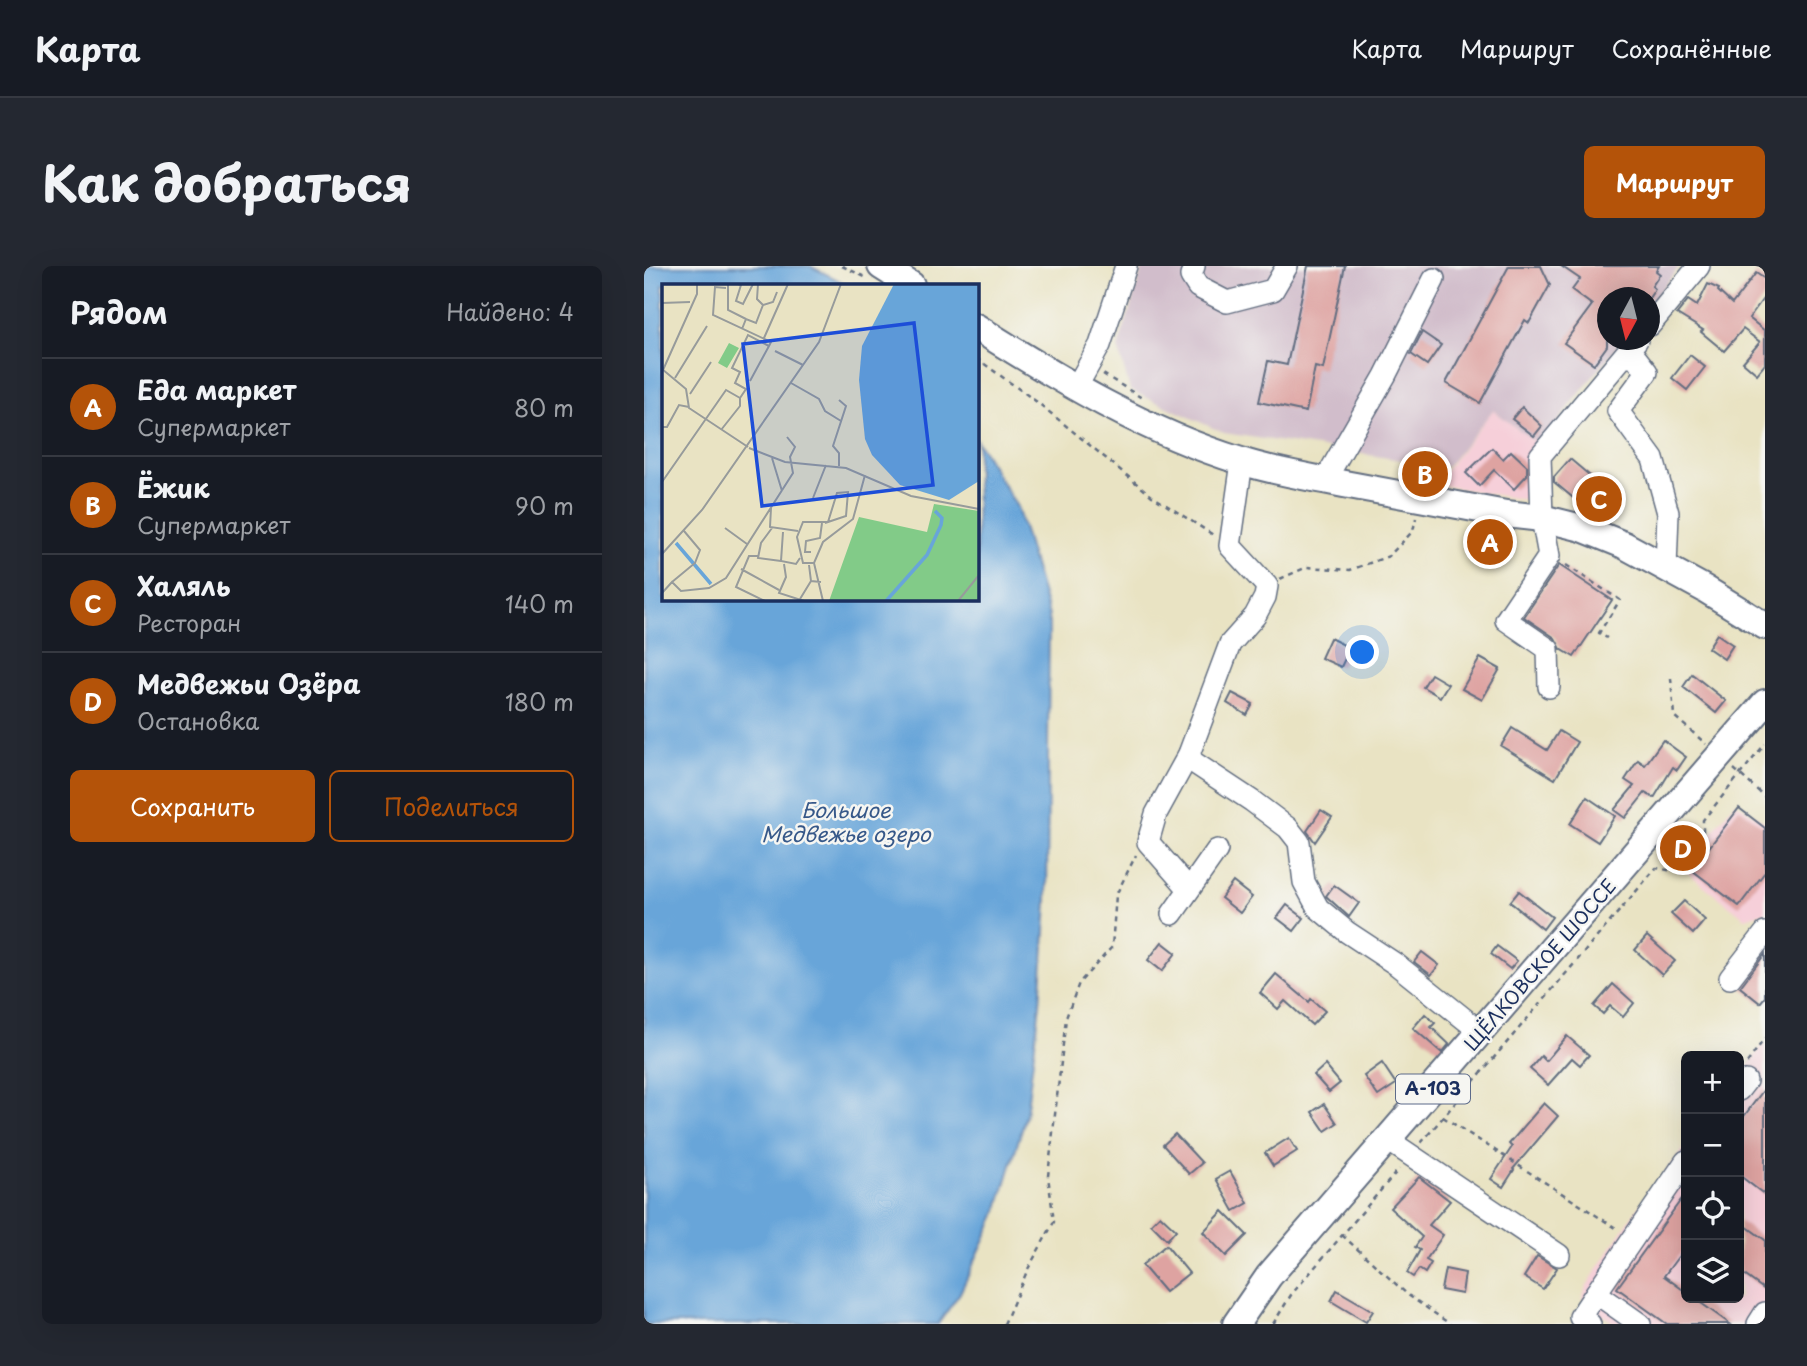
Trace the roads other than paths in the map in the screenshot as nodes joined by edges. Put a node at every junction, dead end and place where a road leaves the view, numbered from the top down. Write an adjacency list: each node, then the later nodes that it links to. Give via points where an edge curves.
1 (1126, 266): 12 (street, via 1100,345)
2 (1194, 266): 3 (street, via 1191,276 1198,288 1227,302 1273,290)
3 (1287, 266)
4 (1699, 266): 8 (street)
5 (875, 273): 7 (main road)
6 (1434, 279): 14 (street)
7 (908, 284)
8 (1660, 313)
9 (978, 328): 12 (main road)
10 (1628, 350): 15 (street, via 1541,456)
11 (1636, 350): 16 (street, via 1647,372 1618,411 1653,459 1668,513)
12 (1077, 386): 13 (main road, via 1134,419)
13 (1242, 462): 14 (main road); 20 (street, via 1230,546 1267,586 1255,616 1230,644)
14 (1325, 480): 15 (main road)
15 (1542, 518): 16 (main road, via 1582,527); 18 (street, via 1549,556 1506,620 1548,649)
16 (1666, 568): 17 (main road)
17 (1765, 626)
18 (1549, 687)
19 (1765, 703): 26 (main road, ЩЁЛКОВСКОЕ ШОССЕ / А-103)
20 (1189, 754): 22 (street, via 1156,814 1148,842); 26 (street, via 1193,762 1288,828 1299,842 1304,882 1318,908)
21 (1217, 850): 22 (street)
22 (1189, 889): 23 (street)
23 (1172, 914)
24 (1765, 933): 25 (street)
25 (1730, 978)
26 (1482, 1032): 27 (main road, ЩЁЛКОВСКОЕ ШОССЕ / А-103)
27 (1388, 1140): 29 (street); 32 (main road, ЩЁЛКОВСКОЕ ШОССЕ / А-103, via 1269,1276)
28 (1681, 1168): 30 (street)
29 (1559, 1255)
30 (1596, 1293): 33 (street, via 1580,1317); 34 (street)
31 (1765, 1313): 35 (street)
32 (1236, 1324)
33 (1590, 1324)
34 (1640, 1324)
35 (1758, 1324)

